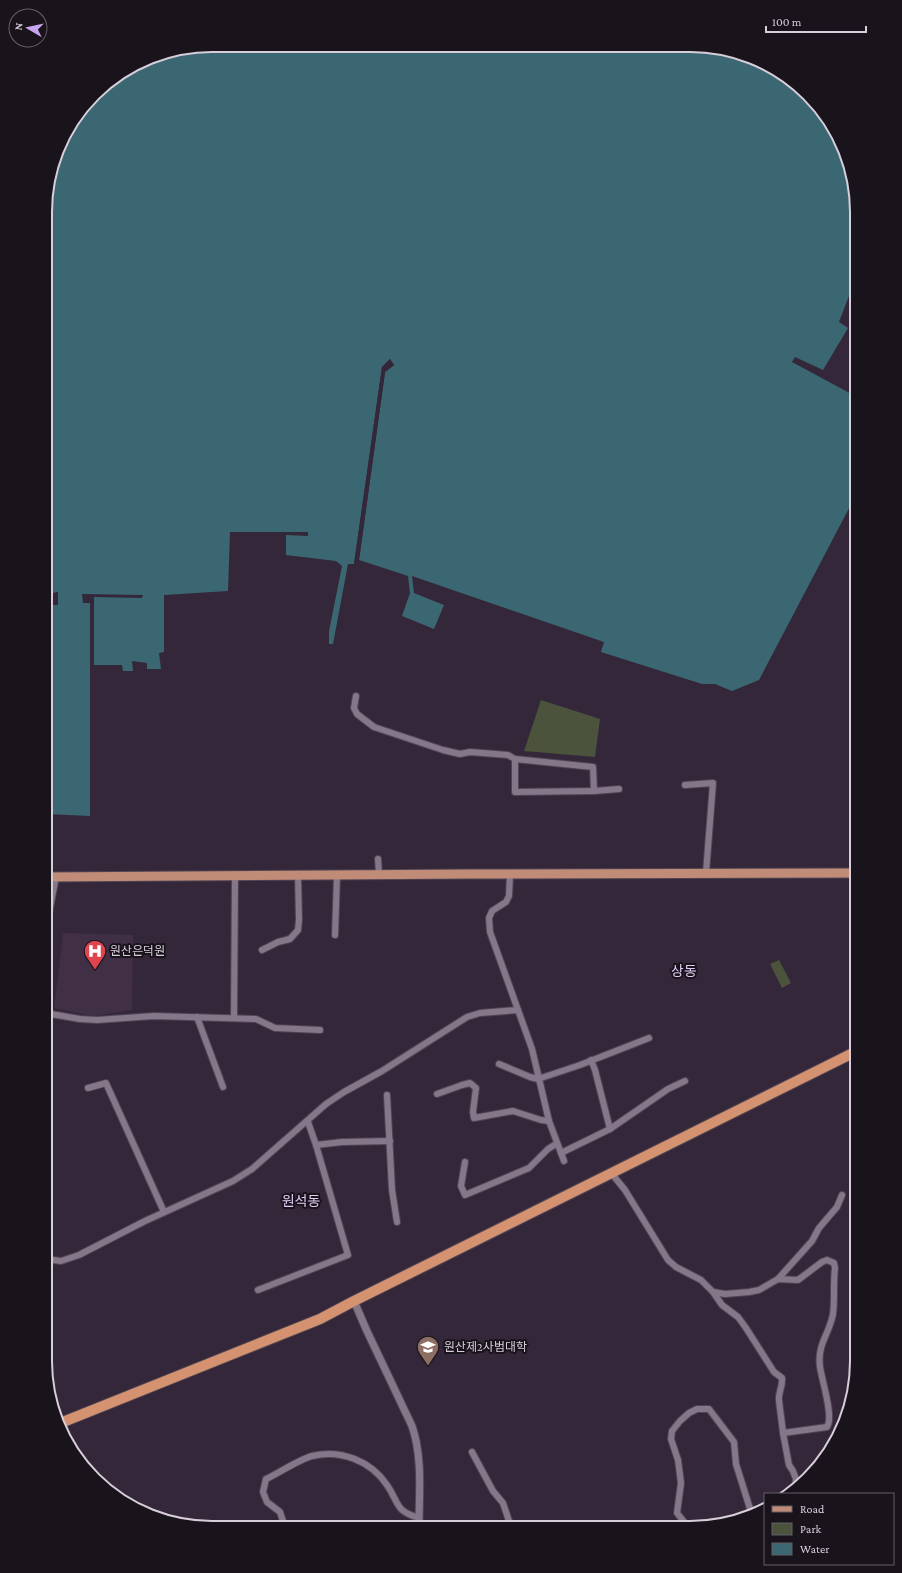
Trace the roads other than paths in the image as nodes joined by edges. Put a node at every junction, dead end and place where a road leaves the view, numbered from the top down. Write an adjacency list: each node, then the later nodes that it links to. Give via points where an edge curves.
1 (356, 696): 2 (street, via 354,708 357,714 374,726 460,754 470,752 508,755)
2 (515, 759): 5 (street, via 593,767); 5 (street, via 515,792)
3 (685, 785): 10 (street, via 713,783)
4 (619, 789): 5 (street)
5 (594, 791)
6 (378, 859): 8 (street)
7 (850, 873): 10 (main road)
8 (379, 874): 9 (main road); 13 (main road)
9 (510, 874): 10 (main road); 17 (street, via 509,896 506,902 492,911 489,918 490,932)
10 (706, 874)
11 (235, 875): 12 (main road); 14 (main road); 20 (street)
12 (298, 875): 13 (main road); 16 (street, via 298,930 290,939)
13 (336, 875): 15 (street)
14 (52, 877)
15 (335, 935)
16 (262, 950)
17 (518, 1010): 26 (street, via 532,1049); 33 (street, via 480,1013 467,1018 344,1092 326,1104)
18 (52, 1015): 19 (street, via 98,1020 154,1016)
19 (198, 1017): 20 (street); 28 (street)
20 (234, 1018): 21 (street, via 256,1019 274,1028)
21 (320, 1030)
22 (649, 1038): 24 (street)
23 (850, 1055): 41 (highway)
24 (592, 1060): 26 (street); 34 (street)
25 (499, 1064): 26 (street)
26 (538, 1079): 32 (street)
27 (685, 1081): 34 (street, via 668,1089)
28 (223, 1087)
29 (88, 1088): 43 (street, via 106,1083)
30 (437, 1094): 32 (street, via 470,1083 476,1088 474,1118 513,1111)
31 (387, 1095): 35 (street)
32 (549, 1121): 36 (street)
33 (308, 1122): 37 (street); 43 (street, via 233,1181)
34 (610, 1129): 38 (street)
35 (390, 1141): 37 (street); 44 (street, via 392,1190)
36 (556, 1144): 38 (street); 40 (street, via 529,1168 465,1195 461,1186)
37 (316, 1145): 47 (street, via 348,1255)
38 (562, 1153): 39 (street)
39 (564, 1161)
40 (465, 1162)
41 (612, 1174): 48 (street, via 625,1190 668,1260 701,1280); 49 (highway)
42 (842, 1195): 46 (street, via 838,1207)
43 (164, 1212): 45 (street, via 79,1255 60,1261)
44 (397, 1222)
45 (52, 1260)
46 (778, 1279): 48 (street, via 759,1290 749,1292); 51 (street, via 798,1280 822,1262 828,1260 834,1263 832,1316 820,1354 829,1424 827,1427)
47 (258, 1290)
48 (713, 1292): 51 (street, via 722,1305 738,1317 774,1372 782,1378 779,1399)
49 (354, 1301): 50 (highway, via 294,1331); 55 (street, via 416,1439 419,1458)
50 (64, 1422)
51 (783, 1433): 53 (street, via 789,1465)
52 (472, 1452): 57 (street, via 503,1504)
53 (796, 1481)
54 (750, 1509): 58 (street, via 736,1464 734,1442 709,1409 697,1409 680,1421 671,1435 681,1483 677,1514)
55 (419, 1518): 56 (street, via 403,1512 388,1486 371,1467 351,1457 321,1455 311,1457 266,1480 262,1492 264,1497 280,1512)
56 (283, 1521)
57 (509, 1521)
58 (683, 1521)

